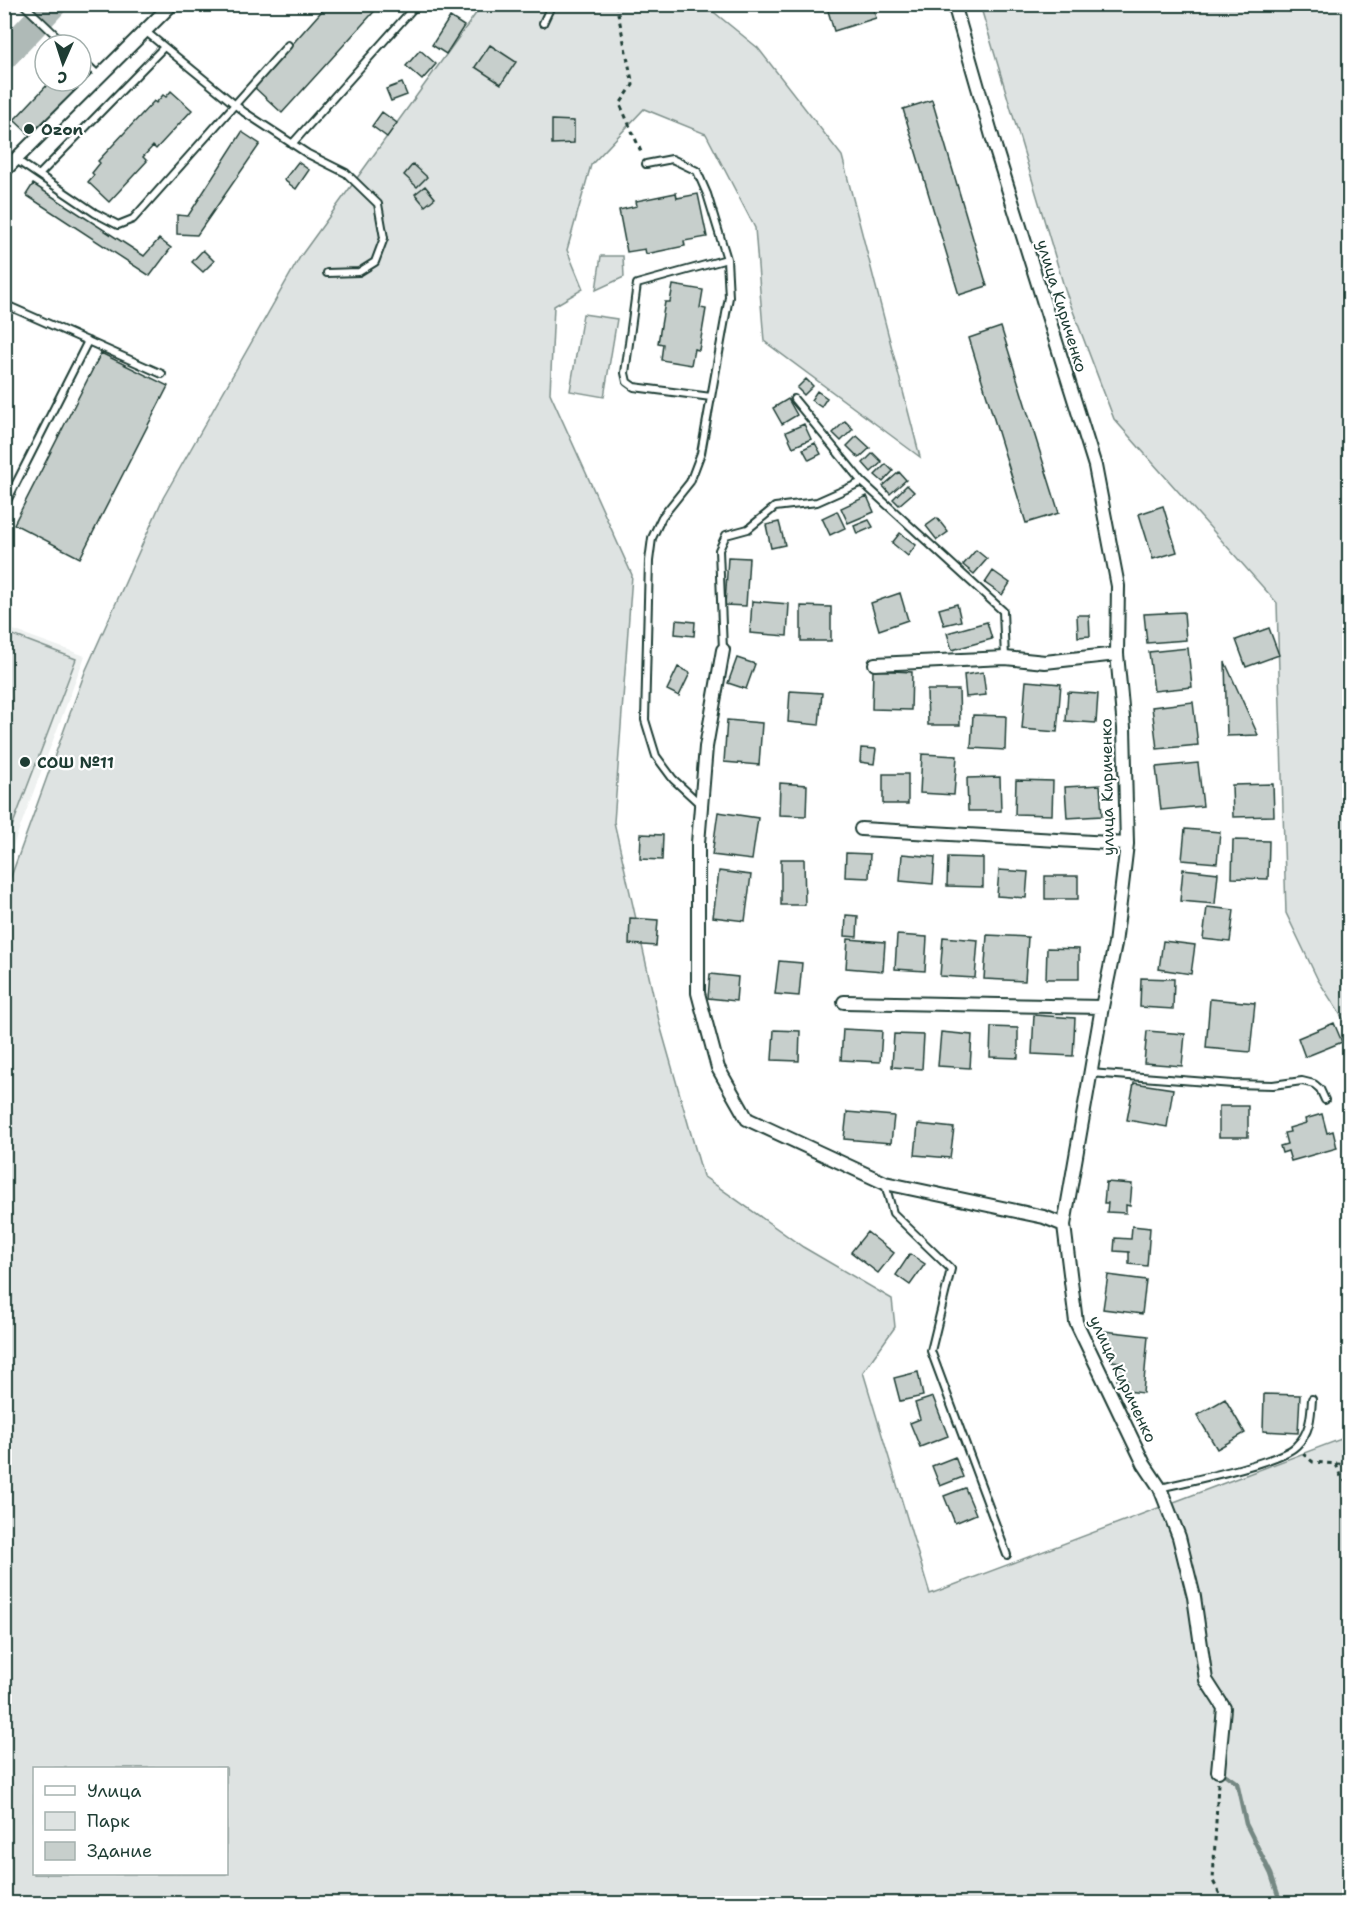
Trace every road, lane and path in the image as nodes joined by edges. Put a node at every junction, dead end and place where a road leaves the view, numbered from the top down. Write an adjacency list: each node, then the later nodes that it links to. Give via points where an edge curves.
1 (172, 4): 8 (street)
2 (417, 4): 15 (lane)
3 (552, 4): 7 (lane)
4 (616, 4): 17 (path, via 633,85 620,104)
5 (954, 4): 30 (street, улица Кириченко, via 1095,466 1118,586)
6 (25, 7): 9 (lane)
7 (543, 23)
8 (145, 31): 11 (lane); 13 (street)
9 (54, 33)
10 (288, 45): 14 (lane)
11 (164, 47): 14 (lane); 19 (lane)
12 (93, 70): 13 (lane)
13 (99, 76): 16 (street)
14 (234, 105): 15 (lane); 19 (lane, via 133,219 118,225)
15 (292, 144): 21 (lane, via 346,173 378,204 384,238 375,262 359,272)
16 (15, 159): 18 (street); 19 (lane)
17 (646, 164): 20 (lane, via 672,159 697,171)
18 (4, 171)
19 (39, 175)
20 (727, 259): 25 (lane, via 729,297); 25 (lane, via 637,284 625,373 627,382 634,387)
21 (327, 273)
22 (4, 304): 23 (lane)
23 (88, 341): 24 (lane); 28 (lane)
24 (162, 374)
25 (711, 397): 33 (lane, via 701,453 690,482 652,538 645,720 656,756 673,779)
26 (794, 399): 27 (lane)
27 (862, 482): 29 (lane, via 817,502 775,507 748,529 726,536 718,550); 31 (lane, via 1003,611)
28 (4, 507)
29 (723, 650): 33 (street, via 706,747)
30 (1117, 654): 31 (street, via 1045,662); 35 (street, улица Кириченко, via 1124,728)
31 (1005, 658): 32 (street)
32 (875, 664)
33 (701, 805): 40 (street, via 698,993 718,1068 747,1119)
34 (861, 829): 35 (street)
35 (1127, 844): 37 (street, улица Кириченко, via 1115,944)
36 (844, 1002): 37 (street)
37 (1102, 1007): 38 (street, улица Кириченко)
38 (1090, 1073): 39 (lane, via 1233,1084 1302,1081 1314,1084); 41 (street, улица Кириченко)
39 (1325, 1100)
40 (885, 1183): 41 (street, via 1044,1217); 48 (lane, via 893,1213 951,1269 931,1351)
41 (1064, 1225): 47 (street, улица Кириченко, via 1076,1322 1144,1464)
42 (1312, 1399): 43 (lane, via 1307,1433)
43 (1295, 1447): 44 (path, via 1313,1462); 47 (lane, via 1274,1458)
44 (1336, 1464): 45 (path); 46 (path)
45 (1350, 1465)
46 (1350, 1487)
47 (1160, 1488): 49 (street, улица Кириченко, via 1179,1537 1194,1597 1206,1680 1224,1708)
48 (1007, 1555)
49 (1218, 1771): 50 (path, via 1213,1881)
50 (1225, 1904)

